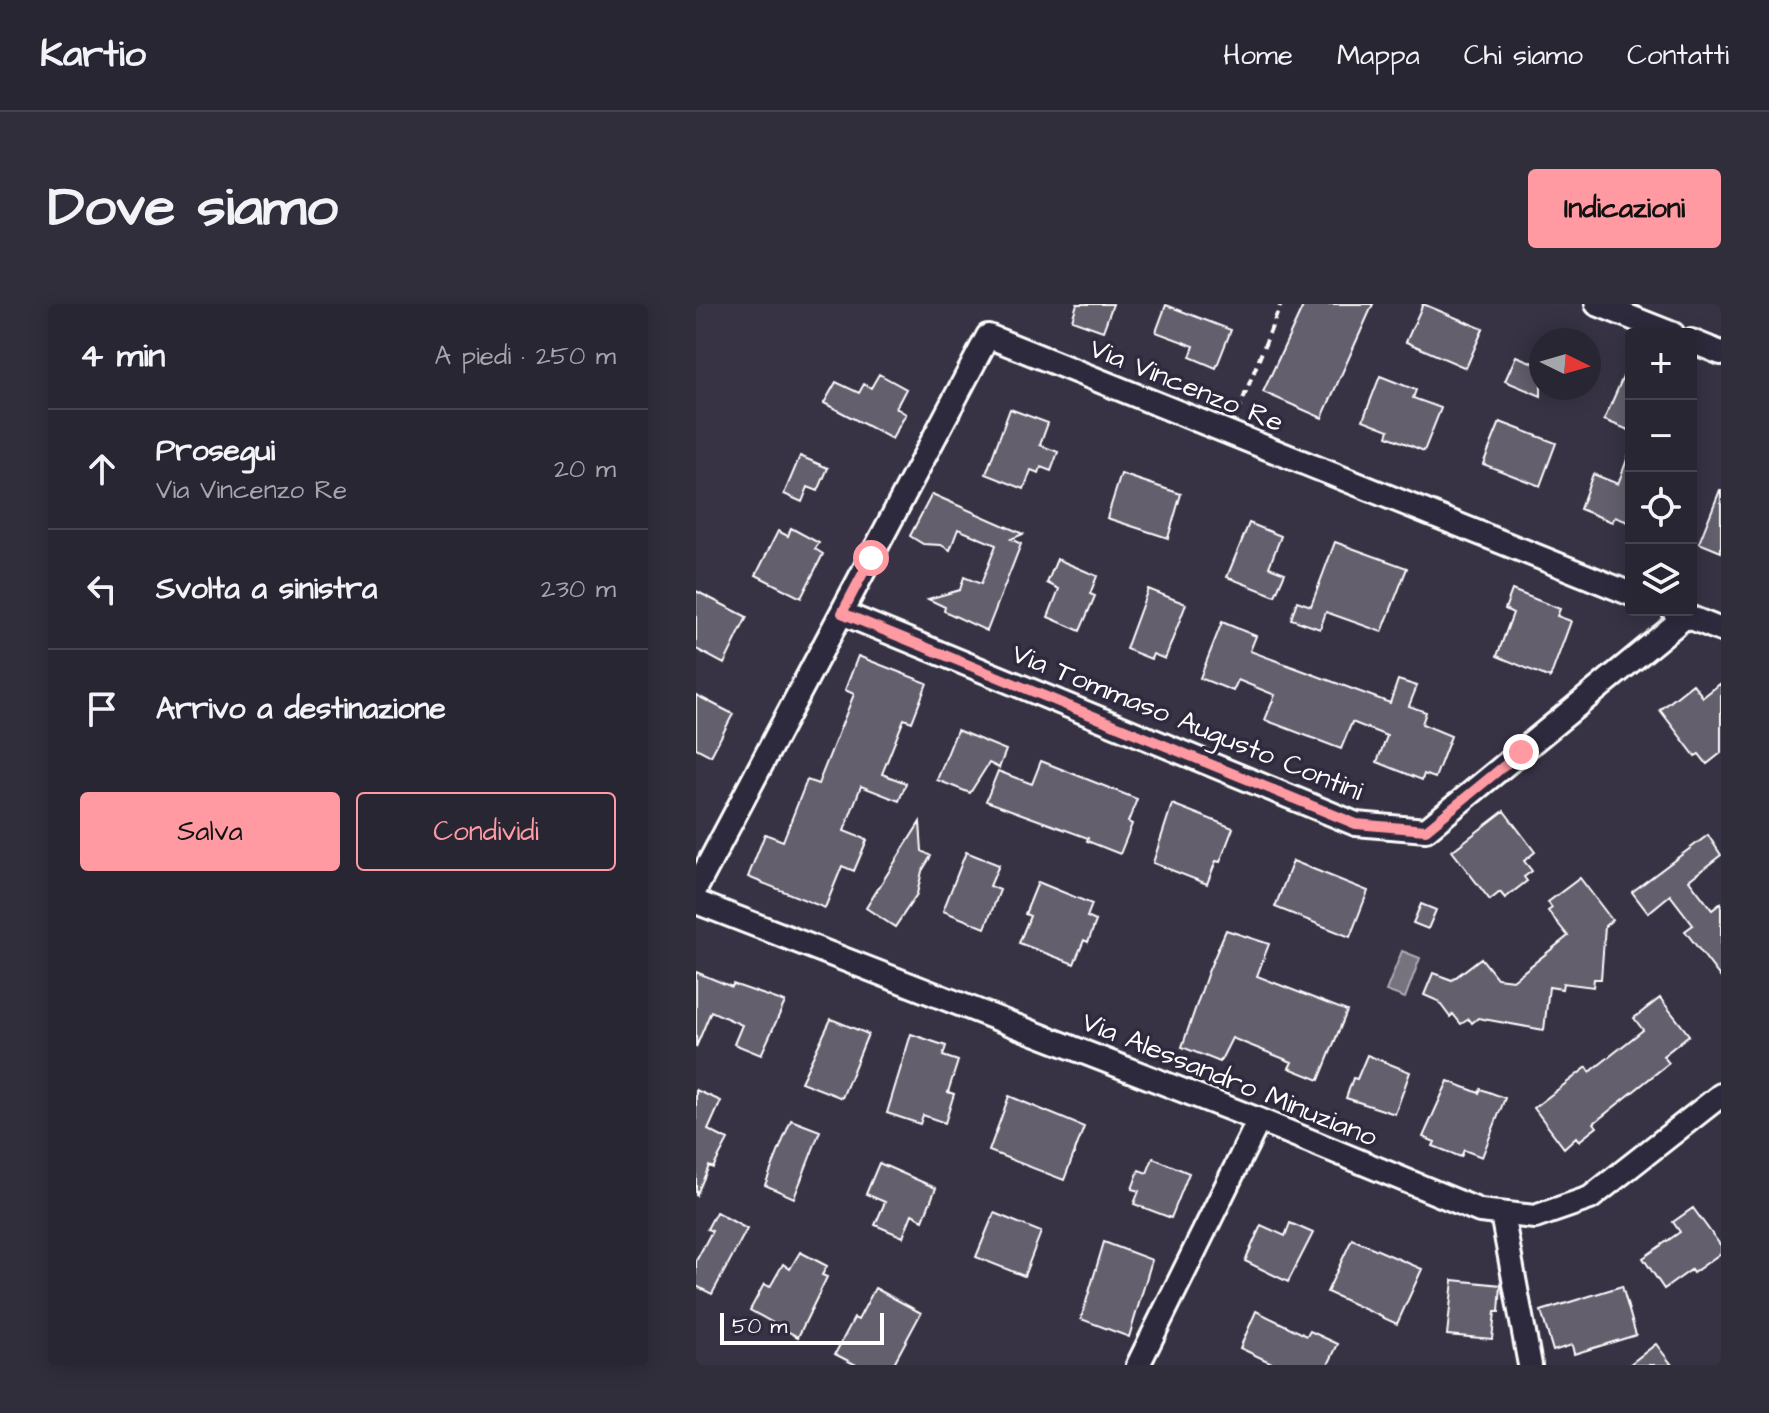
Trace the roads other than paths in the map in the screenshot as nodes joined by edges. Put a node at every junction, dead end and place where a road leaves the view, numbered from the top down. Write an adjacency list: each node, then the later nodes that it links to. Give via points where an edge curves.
1 (1597, 304): 2 (street)
2 (1658, 328)
3 (1697, 343): 4 (street)
4 (1721, 353)
5 (1625, 592): 6 (street, Via Vincenzo Re, via 988,336)
6 (842, 613): 7 (street, Via Tommaso Augusto Contini, via 1356,824 1426,830); 10 (street, Via Vincenzo Re)
7 (1675, 616)
8 (1686, 616): 9 (street)
9 (1721, 630)
10 (696, 888)
11 (696, 902): 13 (street, Via Alessandro Minuziano)
12 (1721, 1095): 14 (street, Via Alessandro Minuziano, via 1590,1198 1535,1217)
13 (1259, 1120): 14 (street, Via Alessandro Minuziano, via 1480,1211); 15 (street)
14 (1502, 1214): 16 (street)
15 (1138, 1365)
16 (1530, 1365)

